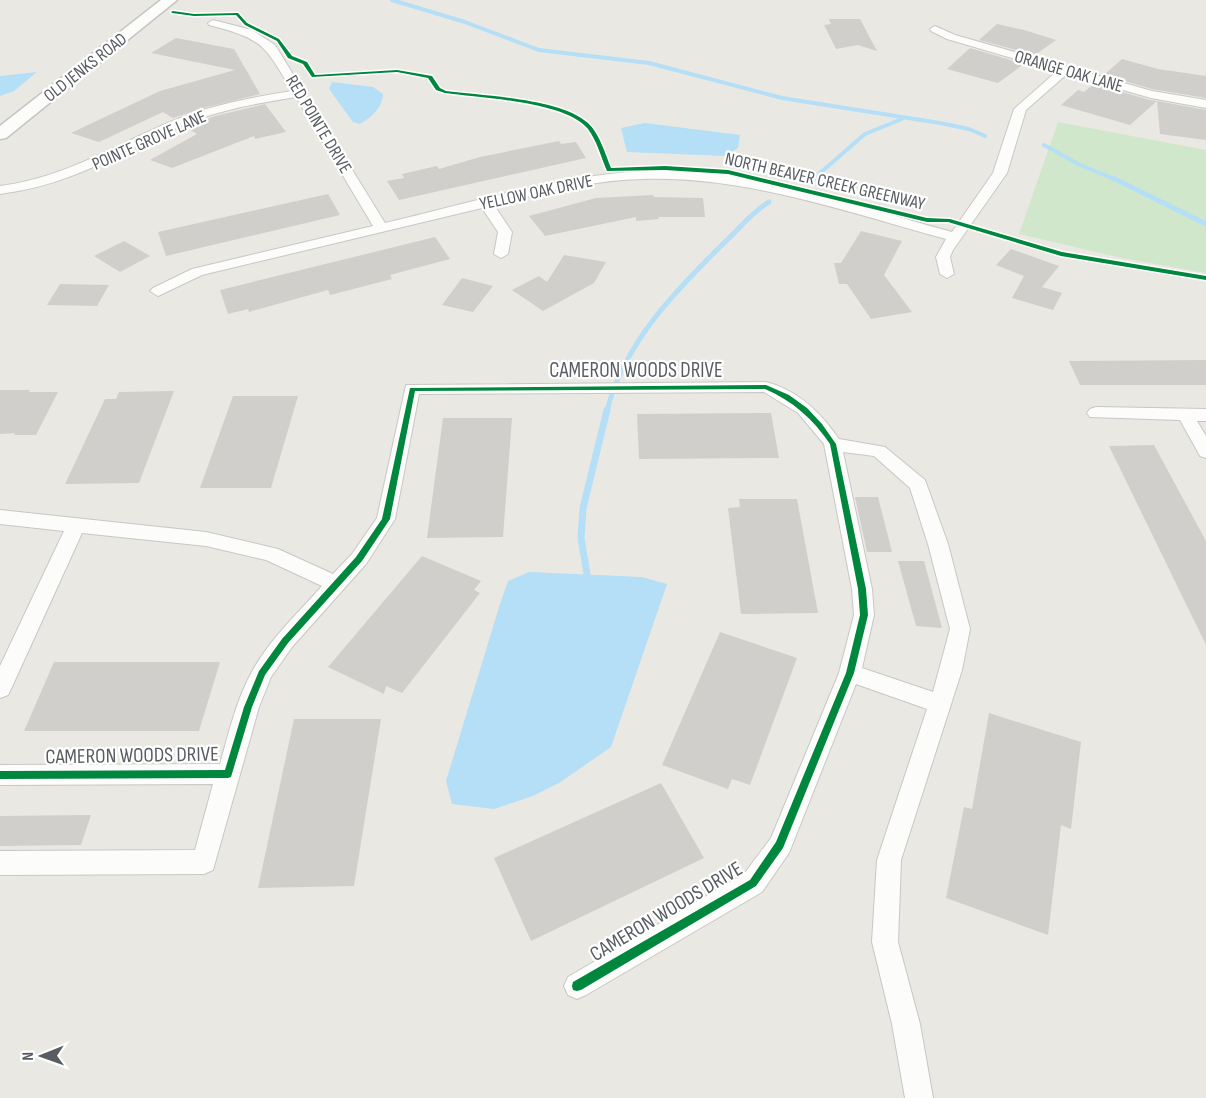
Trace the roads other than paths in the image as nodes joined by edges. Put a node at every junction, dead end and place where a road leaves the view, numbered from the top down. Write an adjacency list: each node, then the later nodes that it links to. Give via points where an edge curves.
1 (170, 0): 7 (street, OLD JENKS ROAD)
2 (213, 22): 5 (street, RED POINTE DRIVE, via 264,40)
3 (935, 29): 4 (street, ORANGE OAK LANE)
4 (1065, 70): 6 (street, ORANGE OAK LANE, via 1150,94); 11 (street, via 1020,109 1000,173)
5 (298, 93): 8 (street, POINTE GROVE LANE, via 206,113 71,175); 10 (street, RED POINTE DRIVE)
6 (1206, 104)
7 (0, 134)
8 (0, 190)
9 (486, 202): 10 (street, YELLOW OAK DRIVE); 11 (street, YELLOW OAK DRIVE, via 590,180 689,176 765,186); 12 (street, via 505,232)
10 (381, 227): 14 (street, YELLOW OAK DRIVE, via 198,272)
11 (955, 237): 13 (street, via 944,257)
12 (501, 254)
13 (947, 274)
14 (158, 291)
15 (1096, 413): 16 (street)
16 (1185, 414): 17 (street); 19 (street)
17 (1206, 415)
18 (833, 444): 22 (street, CAMERON WOODS DRIVE, via 805,409 787,395 766,387 412,389 386,519); 23 (street, CAMERON WOODS DRIVE, via 864,615); 25 (street, via 879,451 918,485 960,629)
19 (1206, 452)
20 (0, 517): 21 (street)
21 (75, 527): 22 (street, via 206,539 271,554); 24 (street)
22 (336, 584): 26 (street, CAMERON WOODS DRIVE, via 262,673)
23 (850, 674): 25 (street); 29 (street, CAMERON WOODS DRIVE, via 780,845 753,883)
24 (0, 689)
25 (940, 704): 30 (street, via 889,860 885,942 906,1024)
26 (228, 774): 27 (street, CAMERON WOODS DRIVE); 28 (street, via 204,862)
27 (0, 775)
28 (0, 863)
29 (578, 986)
30 (919, 1098)

